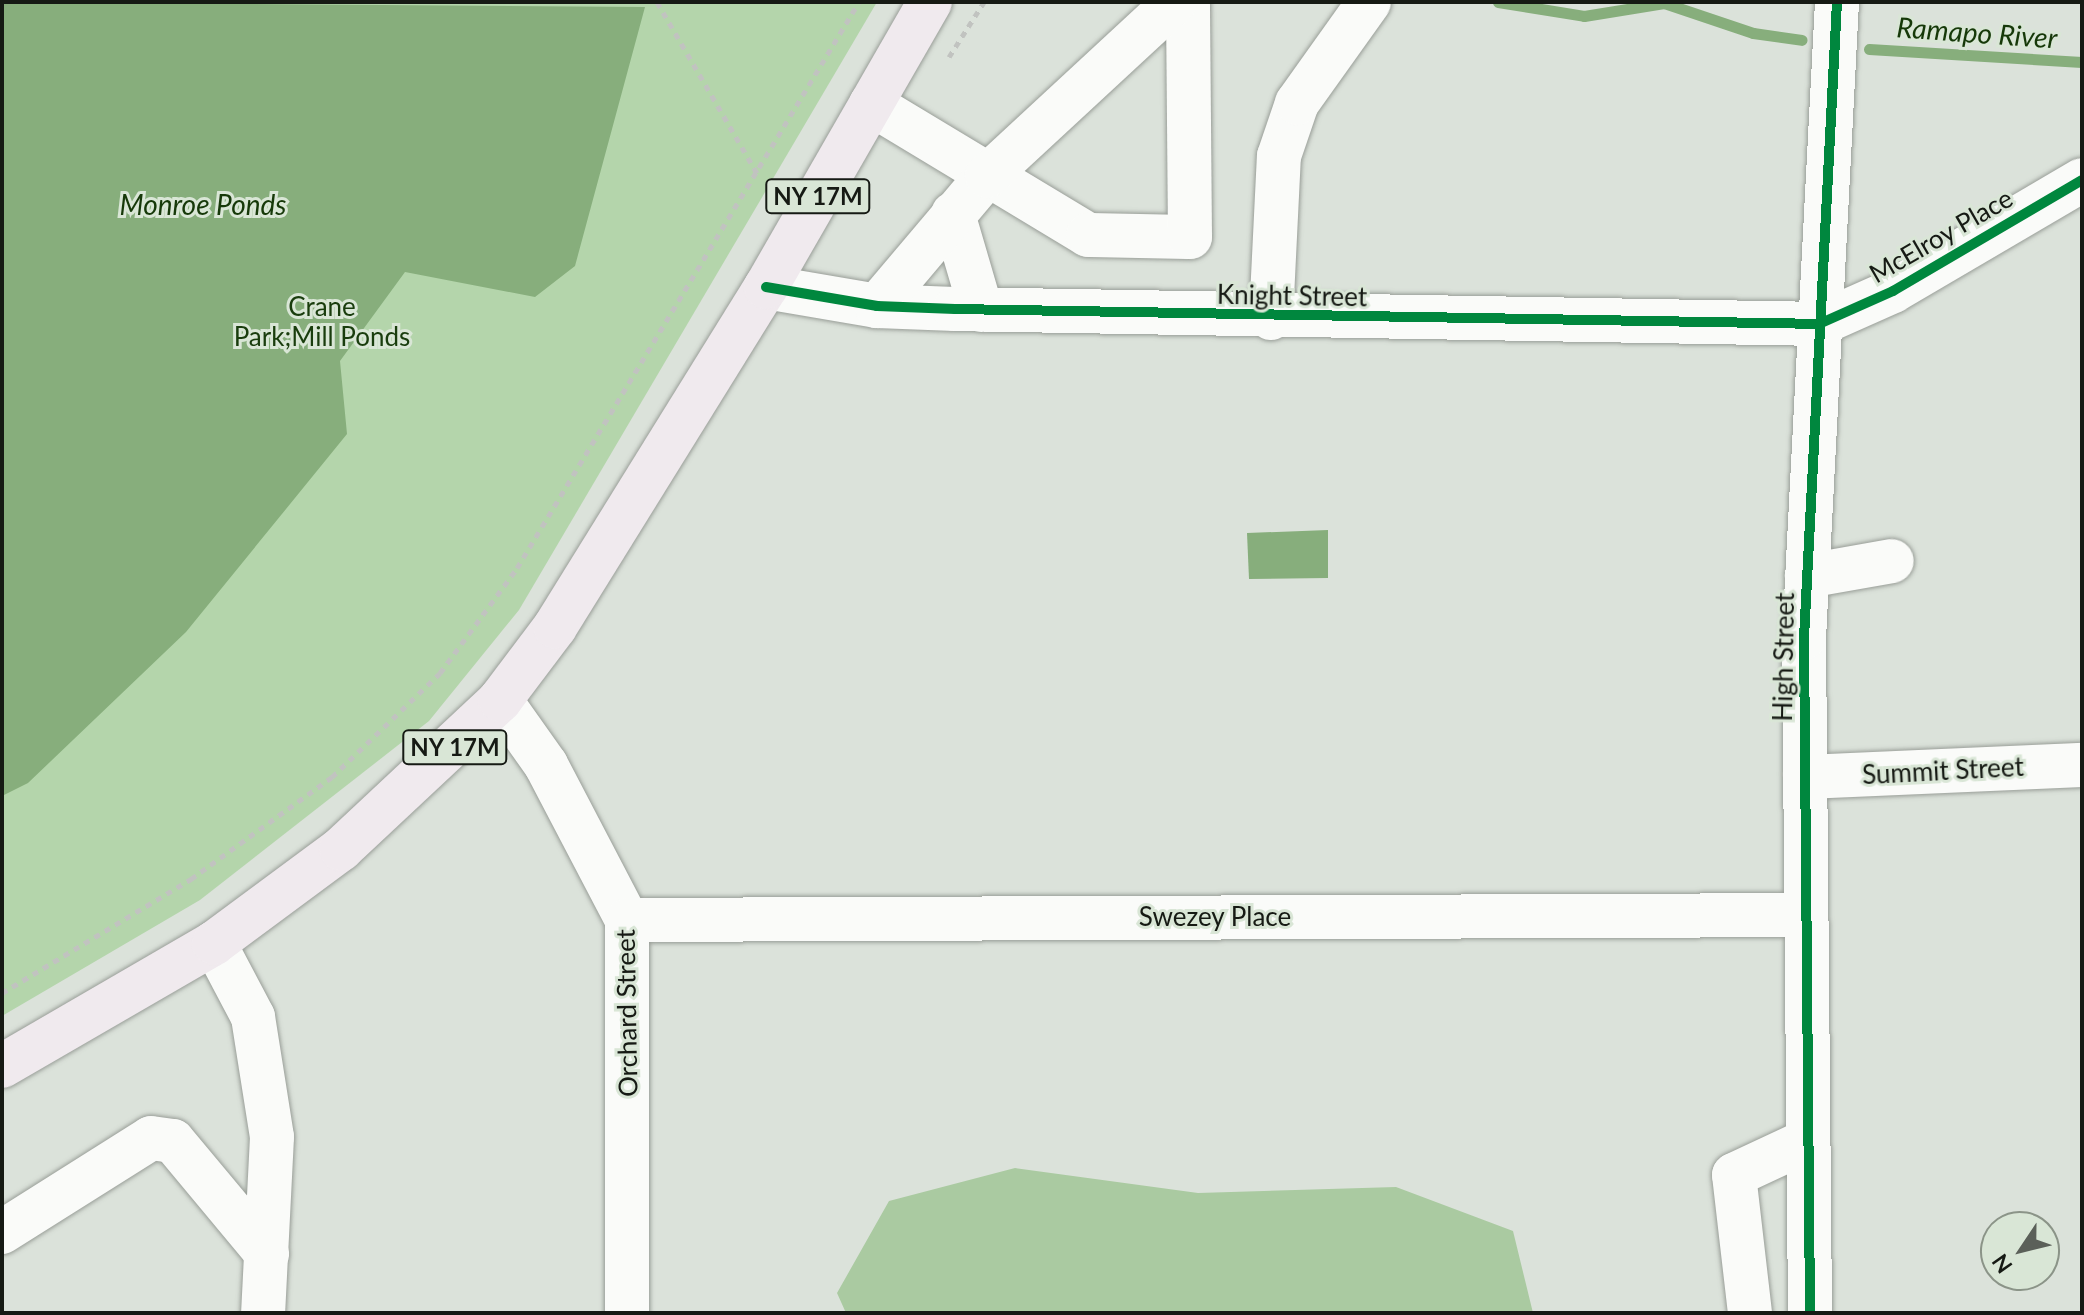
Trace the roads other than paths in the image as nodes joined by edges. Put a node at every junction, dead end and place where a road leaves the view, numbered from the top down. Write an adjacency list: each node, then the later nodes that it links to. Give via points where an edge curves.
1 (930, 2): 6 (main road, NY 17M)
2 (1175, 2): 7 (street)
3 (1188, 2): 7 (street, via 1190,237 1088,235)
4 (1369, 2): 13 (street, via 1297,103 1279,156)
5 (1837, 2): 14 (street, High Street)
6 (871, 104): 7 (street); 10 (main road, NY 17M)
7 (987, 176): 9 (street)
8 (2082, 180): 14 (street, McElroy Place, via 1893,291)
9 (953, 214): 11 (street); 12 (street)
10 (766, 287): 11 (street, Knight Street); 17 (main road, NY 17M, via 555,627)
11 (877, 306): 12 (street, Knight Street)
12 (981, 310): 13 (street, Knight Street)
13 (1271, 318): 14 (street, Knight Street)
14 (1819, 324): 16 (street, High Street)
15 (1892, 561): 16 (street)
16 (1807, 576): 19 (street, High Street)
17 (500, 700): 21 (street, Orchard Street, via 546,765); 22 (main road, NY 17M, via 341,849)
18 (2082, 765): 19 (street, Summit Street)
19 (1805, 777): 20 (street, High Street)
20 (1804, 915): 21 (street, Swezey Place); 24 (street, High Street)
21 (627, 920): 28 (street, Orchard Street)
22 (214, 943): 23 (main road, NY 17M); 26 (street, via 253,1017 272,1137)
23 (2, 1066)
24 (1807, 1141): 29 (street, via 1734,1175); 30 (street, High Street)
25 (2, 1232): 26 (street, via 151,1138 173,1141 201,1169)
26 (267, 1254): 27 (street)
27 (263, 1313)
28 (627, 1313)
29 (1750, 1313)
30 (1810, 1313)

